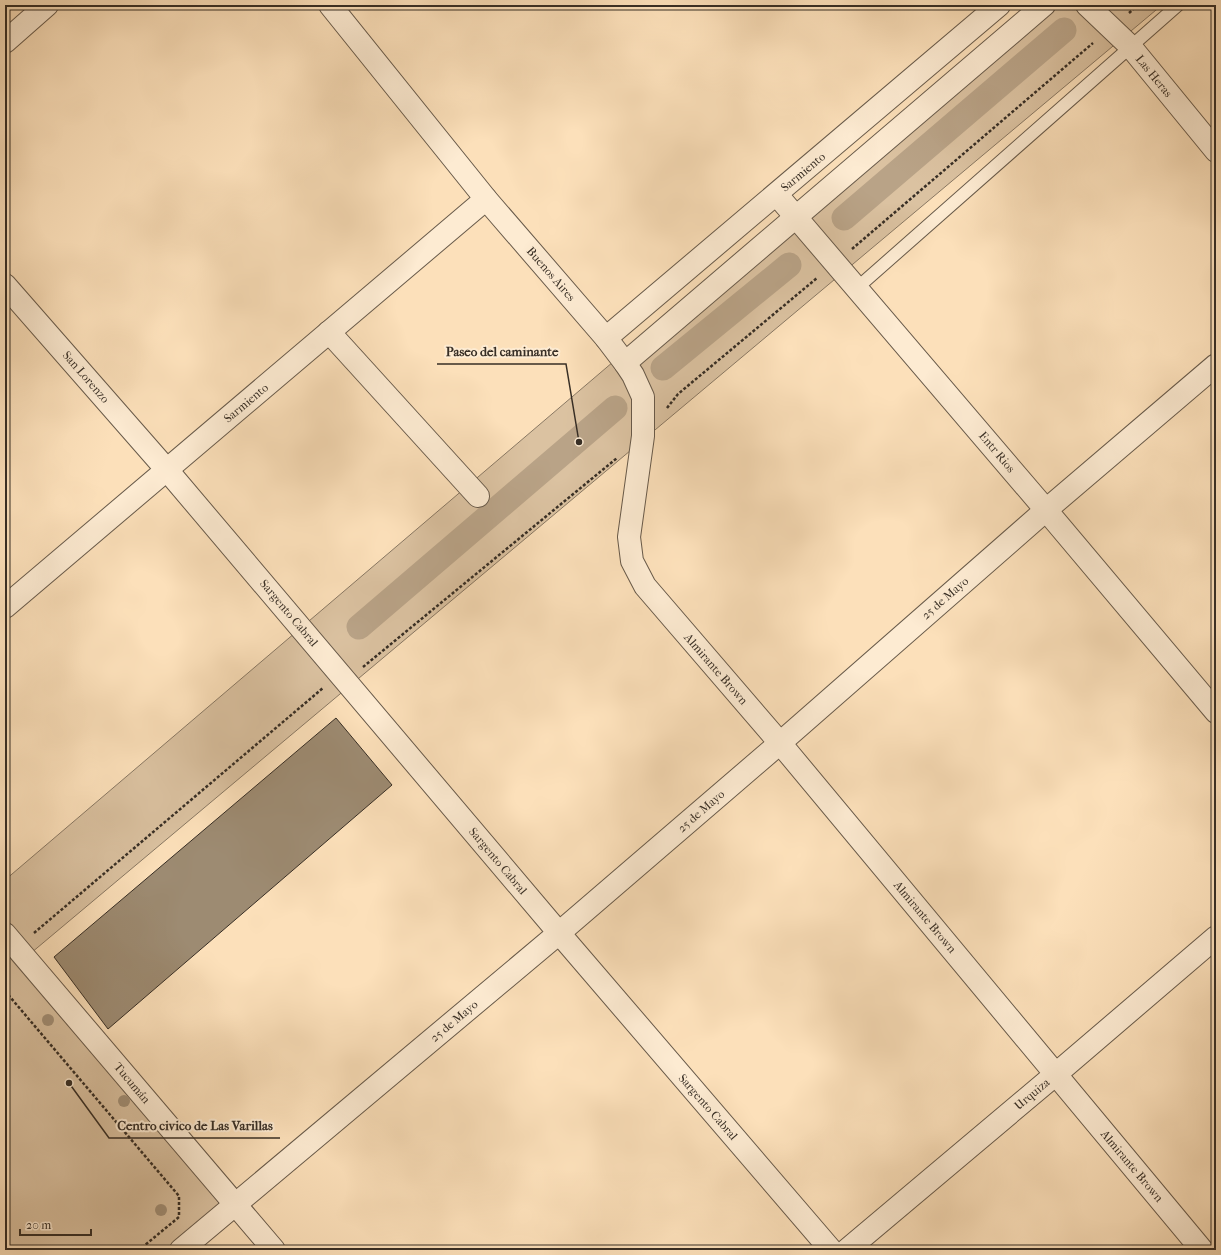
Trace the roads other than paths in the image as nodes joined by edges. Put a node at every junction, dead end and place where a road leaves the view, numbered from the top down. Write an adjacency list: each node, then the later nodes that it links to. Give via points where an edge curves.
1 (47, 5): 7 (street)
2 (330, 5): 11 (street, Buenos Aires)
3 (999, 5): 10 (street, Sarmiento)
4 (1044, 5): 12 (street)
5 (1087, 5): 8 (street, Las Heras)
6 (1178, 5): 8 (lane)
7 (5, 42)
8 (1130, 46): 9 (street, Las Heras); 14 (lane)
9 (1216, 151)
10 (777, 194): 12 (street, Entr Rios); 16 (street, Sarmiento)
11 (486, 199): 15 (street, Sarmiento); 16 (street, Buenos Aires)
12 (796, 217): 14 (street, Entr Rios); 18 (street)
13 (5, 285): 19 (street, San Lorenzo)
14 (857, 288): 21 (street, Entr Rios)
15 (329, 332): 19 (street, Sarmiento); 20 (street)
16 (606, 338): 18 (street, Buenos Aires)
17 (1216, 365): 21 (street, 25 de Mayo)
18 (629, 369): 22 (street, Buenos Aires, via 643,397 643,436 629,537 632,561)
19 (167, 470): 23 (street, Sarmiento); 26 (street, Sargento Cabral)
20 (478, 496)
21 (1046, 510): 24 (street, Entr Rios); 25 (street, 25 de Mayo)
22 (645, 586): 25 (street, Almirante Brown)
23 (5, 607)
24 (1216, 712)
25 (780, 743): 26 (street, 25 de Mayo); 29 (street, Almirante Brown)
26 (558, 933): 30 (street, 25 de Mayo); 33 (street, Sargento Cabral)
27 (1216, 937): 29 (street, Urquiza)
28 (11, 941): 30 (street, Tucumán)
29 (1056, 1074): 34 (street, Urquiza); 35 (street, Almirante Brown)
30 (236, 1204): 31 (street, 25 de Mayo); 32 (street, Tucumán)
31 (180, 1250)
32 (274, 1250)
33 (831, 1250)
34 (847, 1250)
35 (1202, 1250)

